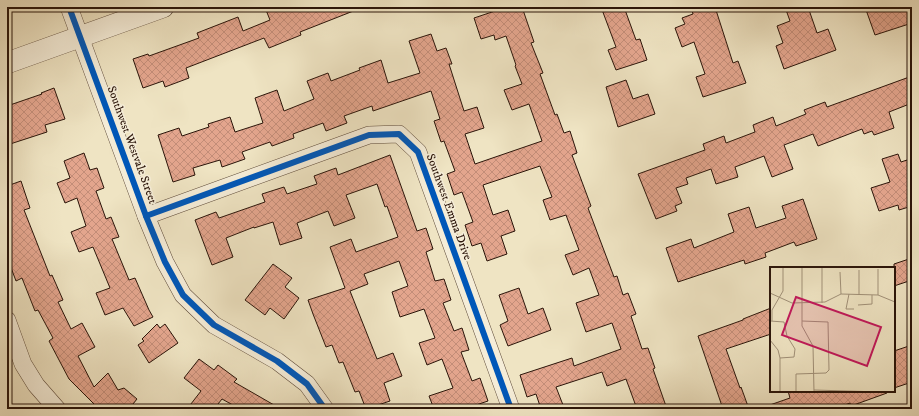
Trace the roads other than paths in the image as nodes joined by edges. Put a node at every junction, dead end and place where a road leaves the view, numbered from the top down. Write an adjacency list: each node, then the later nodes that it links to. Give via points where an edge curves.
1 (69, 7): 3 (street, Southwest Westvale Street)
2 (163, 7): 3 (street)
3 (80, 37): 4 (street); 5 (street, Southwest Westvale Street)
4 (7, 63)
5 (146, 216): 8 (street, Southwest Westvale Street, via 164,262 183,295 214,325 277,361 307,384); 9 (street, Southwest Emma Drive, via 369,135 399,134 418,152)
6 (7, 320): 7 (street, via 23,364 36,385)
7 (57, 409)
8 (325, 409)
9 (511, 409)

